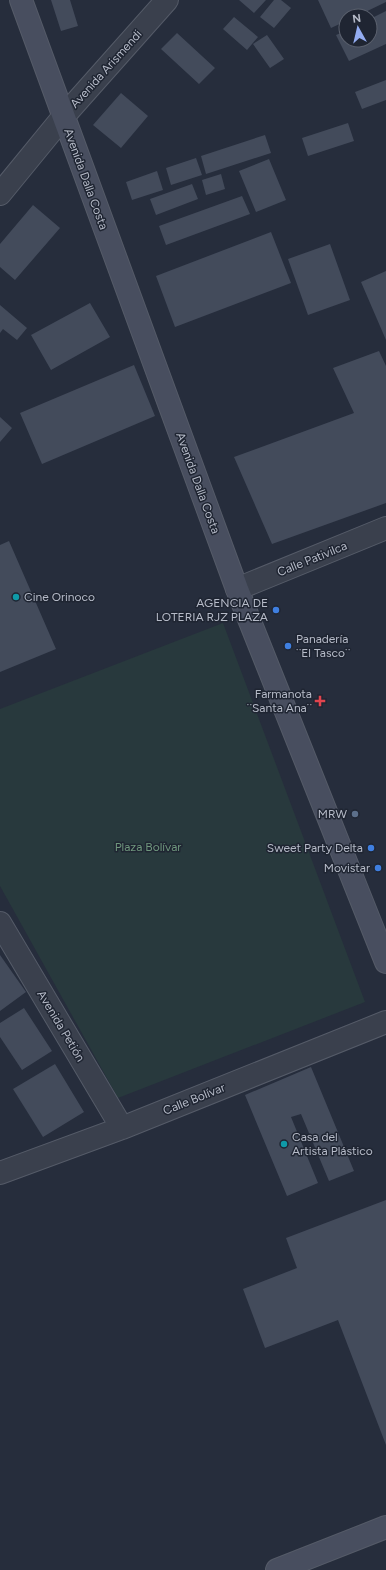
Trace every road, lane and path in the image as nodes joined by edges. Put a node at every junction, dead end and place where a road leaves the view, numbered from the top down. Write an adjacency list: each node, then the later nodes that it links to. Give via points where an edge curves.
1 (21, 0): 3 (main road, Avenida Dalla Costa)
2 (167, 0): 3 (street, Avenida Arismendi)
3 (63, 117): 4 (street, Avenida Arismendi); 6 (main road, Avenida Dalla Costa)
4 (0, 194)
5 (386, 528): 6 (street, Calle Pativilca)
6 (237, 589): 8 (main road, Avenida Dalla Costa)
7 (0, 923): 10 (street, Avenida Petión)
8 (386, 962)
9 (386, 1022): 10 (street, Calle Bolívar)
10 (122, 1128): 11 (street, Calle Bolívar)
11 (0, 1172)
12 (386, 1527): 13 (main road)
13 (277, 1570)

